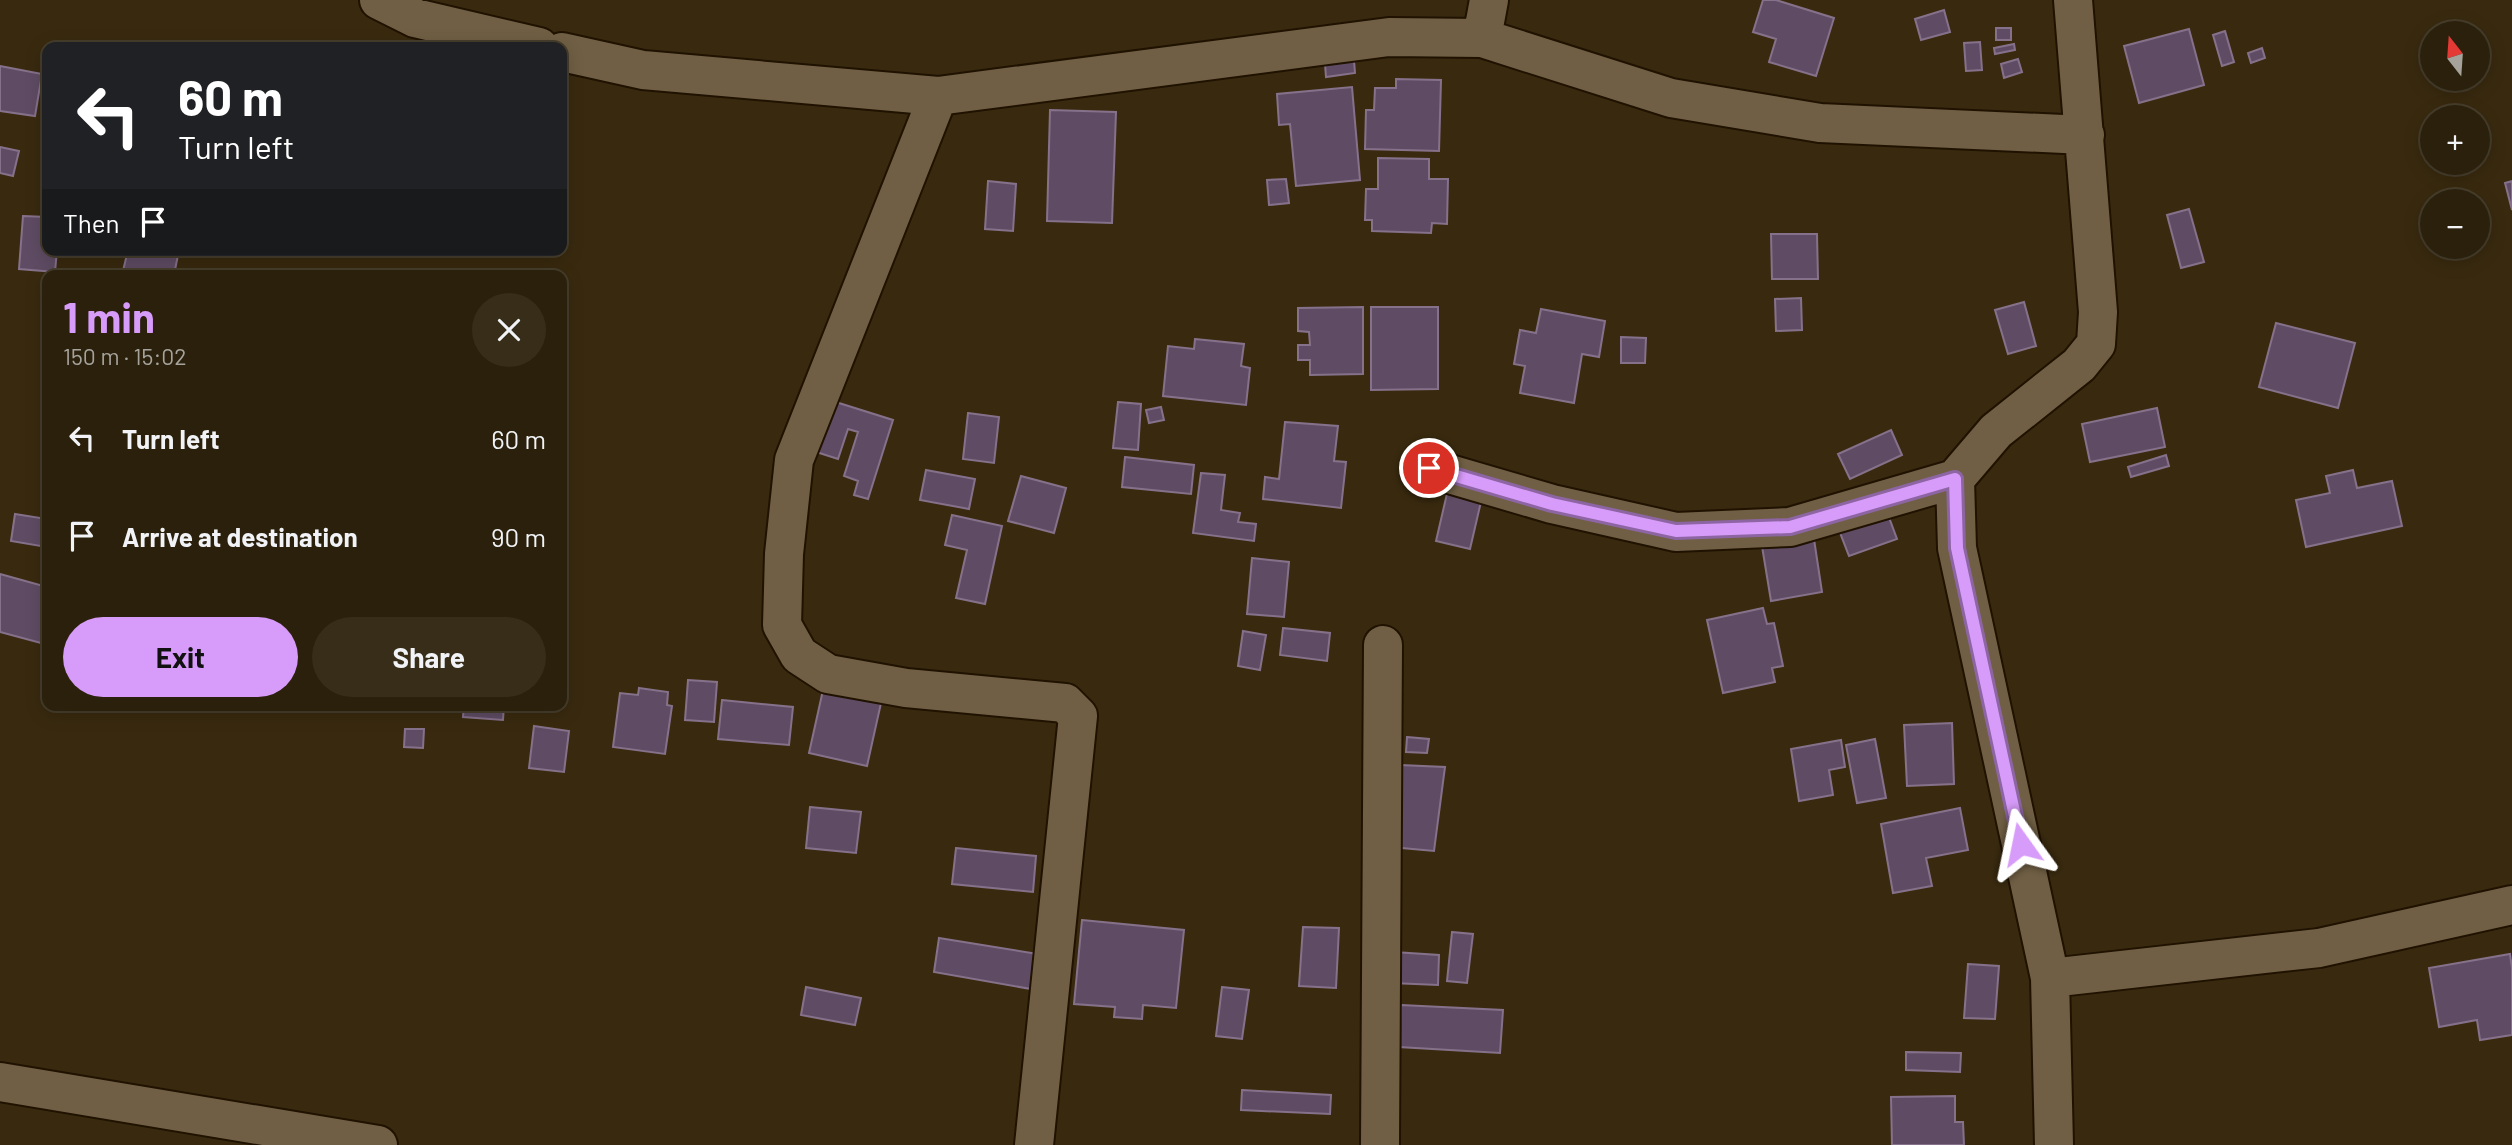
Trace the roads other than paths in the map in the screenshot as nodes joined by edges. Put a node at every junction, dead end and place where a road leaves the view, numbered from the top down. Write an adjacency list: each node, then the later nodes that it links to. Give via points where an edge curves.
1 (379, 0): 5 (street, via 415,18)
2 (1489, 0): 4 (street)
3 (2073, 0): 8 (street)
4 (1482, 38): 7 (street, via 1389,37); 8 (street, via 1671,98 1820,123)
5 (518, 42)
6 (567, 53): 7 (street, via 643,70)
7 (938, 96): 16 (street, via 794,460 782,625 799,654 828,674 906,688 1065,703 1078,716)
8 (2085, 135): 10 (street, via 2098,312 2096,344 2079,365 1996,431)
9 (1429, 468): 10 (street, via 1552,504 1676,531 1790,527)
10 (1955, 479): 13 (street, via 1957,548)
11 (1384, 645): 17 (street)
12 (2512, 905): 13 (street, via 2319,948)
13 (2050, 978): 18 (street)
14 (0, 1082): 15 (street)
15 (377, 1145)
16 (1034, 1145)
17 (1380, 1145)
18 (2054, 1145)

